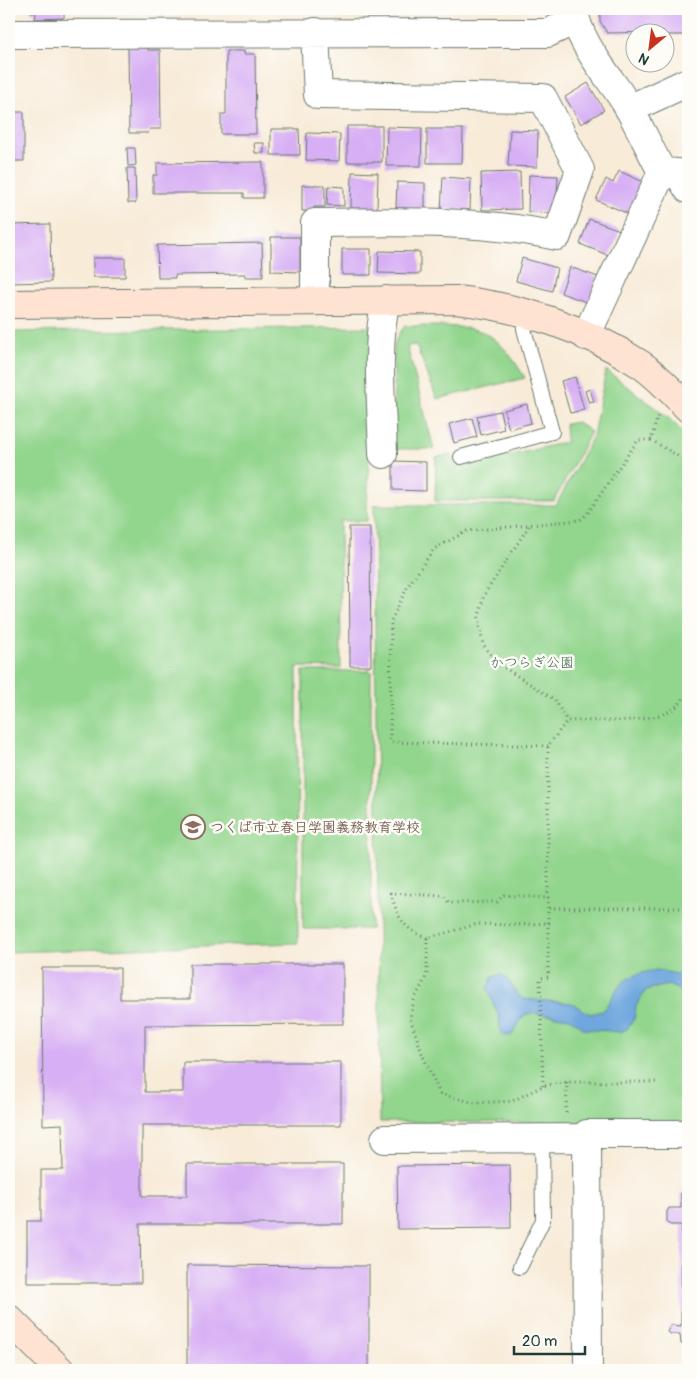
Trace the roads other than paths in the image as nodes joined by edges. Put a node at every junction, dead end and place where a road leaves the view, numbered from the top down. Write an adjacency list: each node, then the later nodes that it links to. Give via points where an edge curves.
1 (574, 14): 2 (street, via 548,33); 5 (street, via 587,44)
2 (315, 32): 3 (street); 9 (street, via 318,96 543,98 580,170 557,236 445,222 316,222)
3 (9, 34)
4 (688, 82): 5 (street)
5 (629, 109): 6 (street)
6 (662, 172): 7 (street, via 678,173); 12 (street, via 645,230)
7 (688, 189)
8 (386, 300): 9 (street); 11 (street, via 456,300); 14 (street, via 382,316)
9 (315, 301): 10 (street)
10 (9, 304)
11 (523, 310): 12 (street); 15 (lane, via 524,329 552,432)
12 (586, 336): 13 (street, via 640,364)
13 (688, 408)
14 (383, 454)
15 (461, 457)
16 (688, 1134): 18 (street, via 587,1134)
17 (542, 1138): 18 (street); 19 (street); 20 (lane, via 543,1220)
18 (587, 1138): 23 (street)
19 (385, 1139)
20 (520, 1267)
21 (9, 1319): 22 (street)
22 (60, 1370)
23 (588, 1370)

